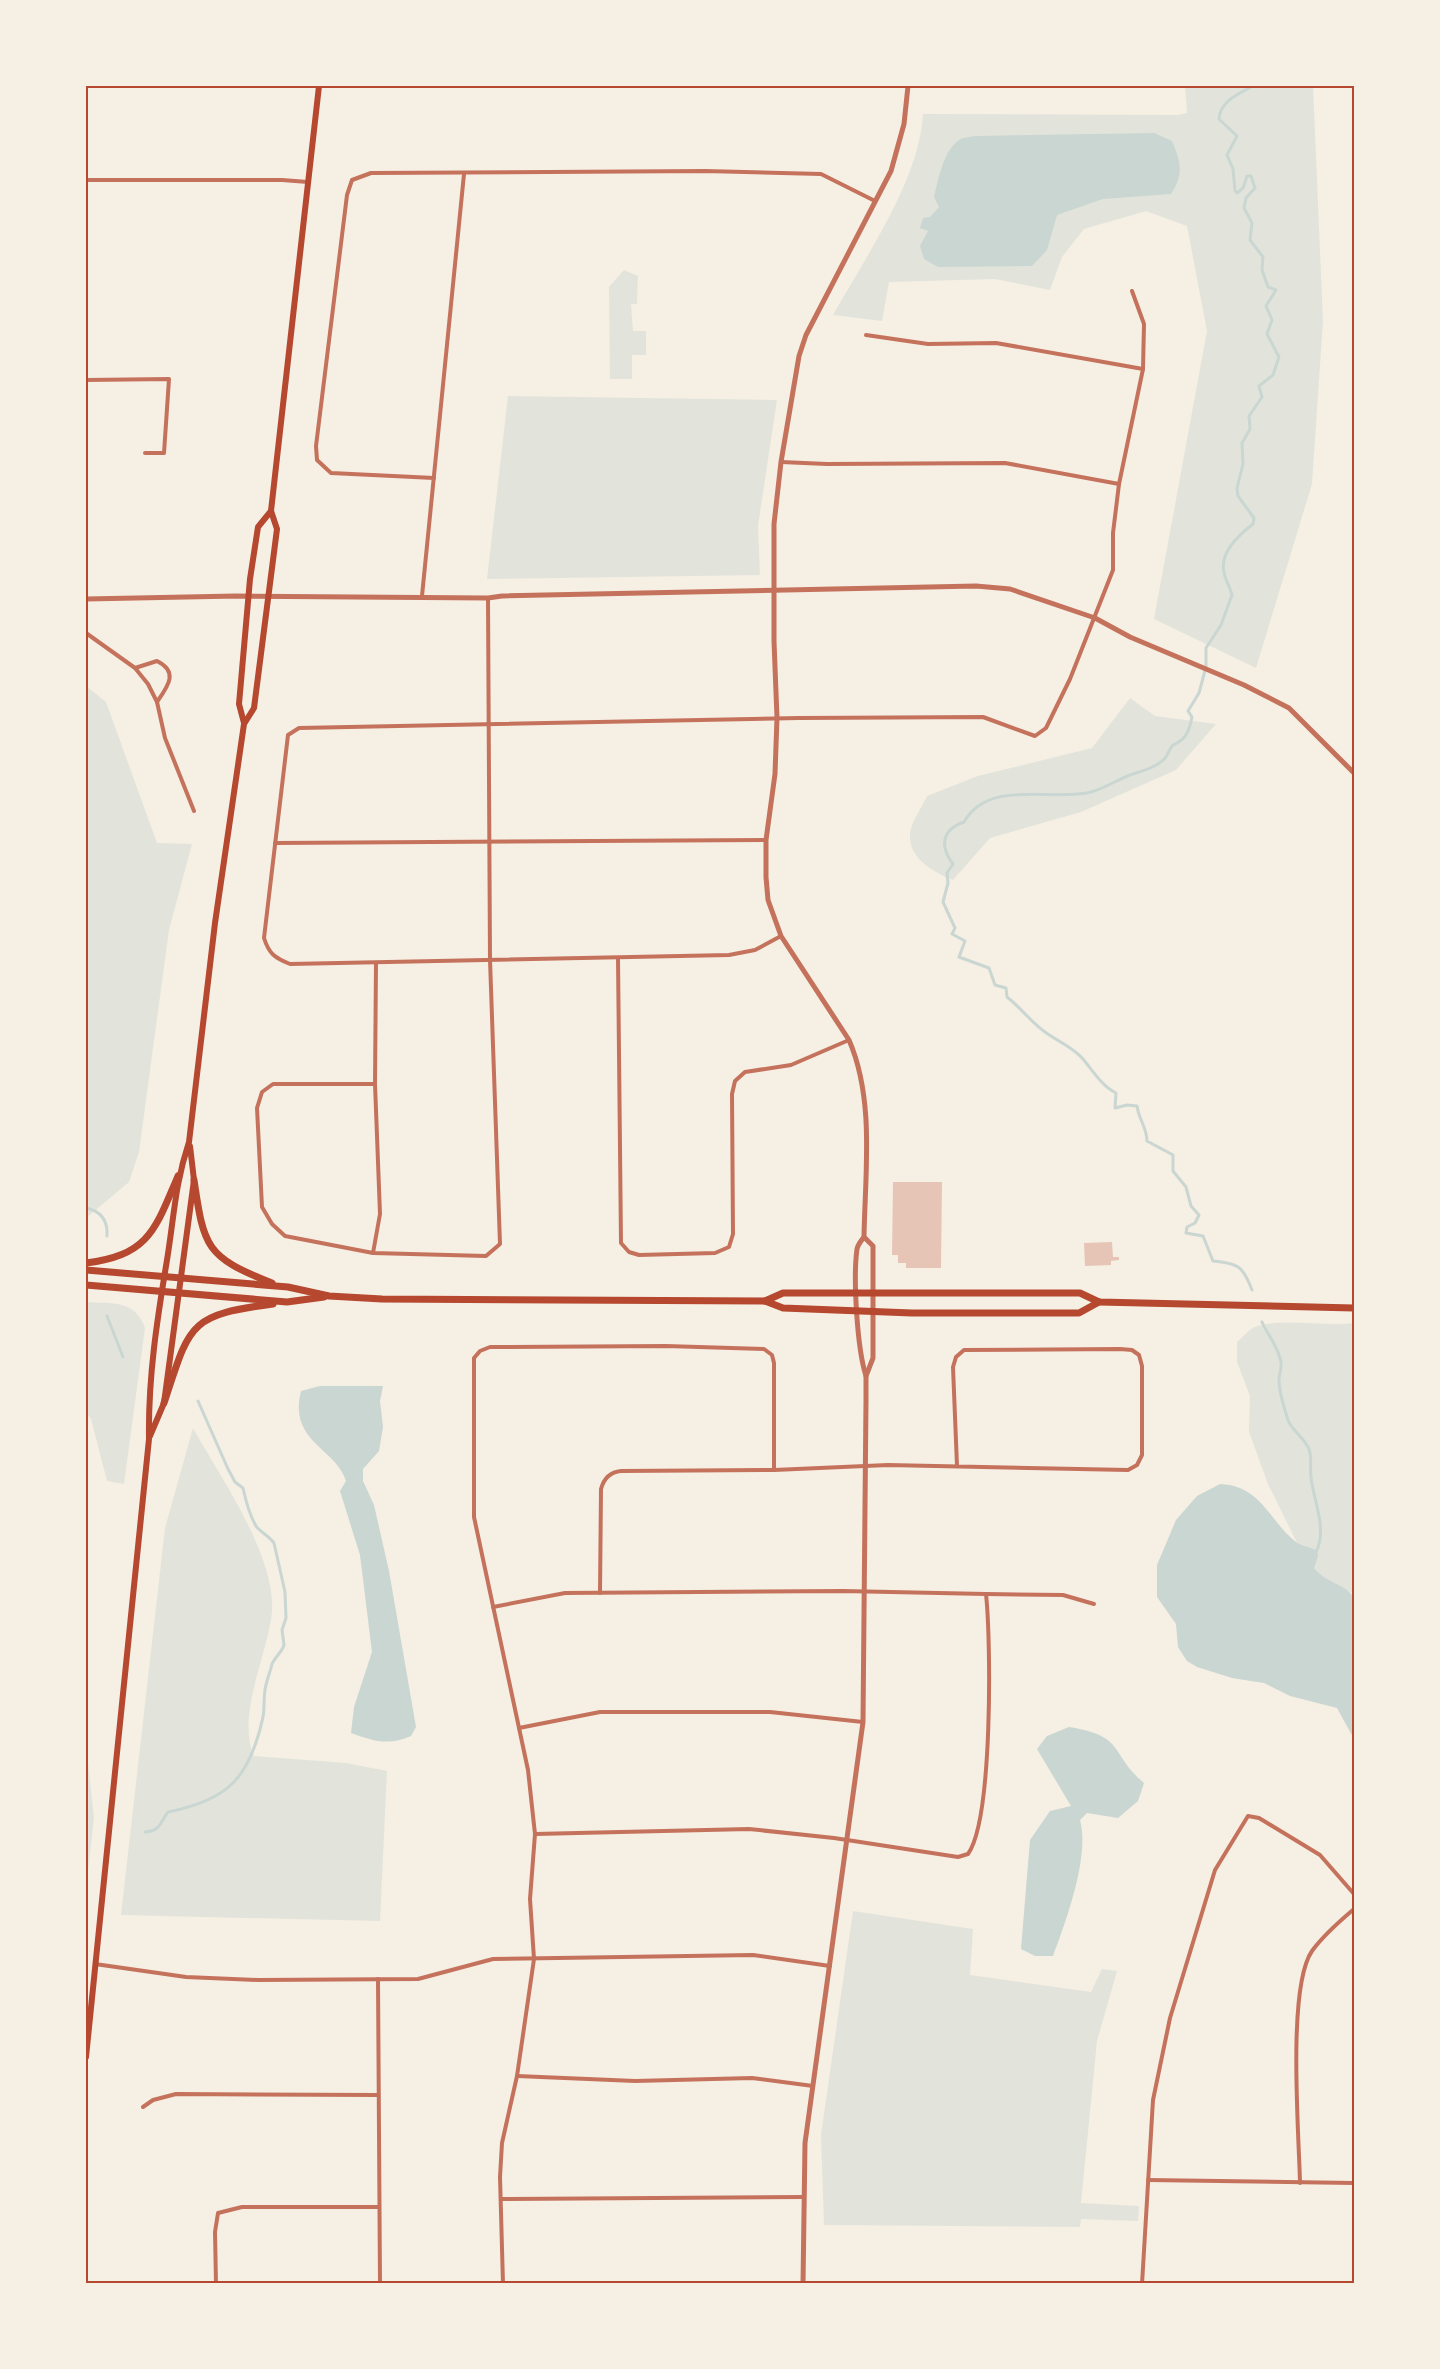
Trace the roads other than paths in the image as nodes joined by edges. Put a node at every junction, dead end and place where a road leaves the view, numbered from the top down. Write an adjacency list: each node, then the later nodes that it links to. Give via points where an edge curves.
1 (319, 86): 5 (main road)
2 (908, 86): 6 (street, via 904,124 891,171)
3 (464, 174): 6 (street, via 821,174); 13 (street); 13 (street, via 371,173 352,180 316,446 317,460 331,473)
4 (86, 180): 5 (street)
5 (308, 182): 15 (main road)
6 (875, 201): 12 (street, via 806,335)
7 (1132, 291): 9 (street, via 1144,324)
8 (866, 335): 9 (street, via 928,345 996,343)
9 (1143, 369): 14 (street)
10 (86, 380): 11 (street, via 169,379 164,453)
11 (145, 453)
12 (781, 462): 14 (street, via 1005,463); 16 (street, via 774,524)
13 (434, 478): 18 (street)
14 (1119, 484): 22 (street, via 1113,570)
15 (271, 511): 17 (main road, via 258,527); 19 (main road, via 278,529)
16 (773, 591): 20 (street); 22 (street, via 987,587 1010,589); 26 (street)
17 (249, 596): 19 (street); 21 (street); 27 (main road, via 239,704)
18 (422, 596): 19 (street); 20 (street)
19 (267, 598): 27 (main road, via 254,708)
20 (488, 598): 28 (street)
21 (86, 599)
22 (1095, 618): 26 (street, via 1046,728 1035,736 983,717); 29 (street, via 1289,708)
23 (86, 633): 24 (street)
24 (135, 668): 25 (street); 25 (street, via 156,661 166,665 168,684)
25 (157, 702): 30 (street, via 165,738)
26 (777, 718): 28 (street); 31 (street, via 776,774)
27 (244, 724): 40 (main road)
28 (488, 725): 32 (street); 33 (street, via 299,728 288,735 285,746)
29 (1354, 772)
30 (194, 811)
31 (766, 840): 32 (street); 34 (street, via 768,900)
32 (489, 842): 33 (street); 36 (street)
33 (274, 843): 37 (street, via 264,938 267,949 275,958 290,964)
34 (781, 936): 35 (street, via 754,950 729,955); 38 (street)
35 (618, 958): 36 (street); 38 (street, via 621,1243 629,1252 715,1253 729,1247 733,1234 735,1081 745,1072 791,1065)
36 (490, 960): 37 (street); 44 (street, via 500,1244 486,1256)
37 (376, 963): 39 (street)
38 (849, 1040): 43 (street, via 866,1110)
39 (375, 1084): 44 (street, via 380,1214); 44 (street, via 273,1084 262,1092 257,1108 262,1207 272,1224 285,1236)
40 (189, 1142): 41 (main road); 42 (main road)
41 (178, 1176): 45 (main road, via 145,1242 117,1258); 47 (main road)
42 (194, 1180): 48 (main road); 50 (main road, via 203,1234 216,1253 239,1270)
43 (864, 1237): 53 (street, via 857,1246); 54 (street, via 873,1246)
44 (373, 1253)
45 (86, 1263)
46 (86, 1270): 47 (main road)
47 (164, 1277): 48 (main road); 51 (main road)
48 (181, 1278): 50 (main road); 52 (main road)
49 (86, 1285): 51 (main road)
50 (280, 1286): 55 (main road)
51 (161, 1291): 52 (main road); 64 (main road, via 148,1401)
52 (179, 1293): 57 (main road); 63 (main road)
53 (858, 1293): 54 (main road); 56 (main road, via 783,1293); 60 (street)
54 (873, 1293): 58 (main road, via 1080,1293); 61 (street)
55 (329, 1296): 56 (main road); 57 (main road)
56 (765, 1301): 60 (main road, via 783,1308)
57 (287, 1302): 63 (main road, via 210,1316 183,1346)
58 (1099, 1302): 59 (main road); 61 (main road, via 1079,1313)
59 (1354, 1308)
60 (858, 1311): 61 (main road); 62 (street, via 860,1355)
61 (873, 1311): 62 (street, via 873,1358)
62 (866, 1376): 65 (street)
63 (164, 1403): 64 (main road)
64 (149, 1439): 80 (main road)
65 (866, 1466): 66 (street); 67 (street); 68 (street)
66 (957, 1466): 66 (street, via 1120,1472 1137,1465 1142,1455 1139,1355 1120,1348 964,1350 953,1367)
67 (774, 1470): 69 (street, via 621,1470 609,1475 601,1489); 72 (street, via 774,1363 772,1355 764,1349 666,1346 483,1350 473,1364 473,1506)
68 (865, 1591): 69 (street); 70 (street); 73 (street)
69 (600, 1593): 72 (street, via 546,1595)
70 (986, 1594): 71 (street, via 1063,1595); 76 (street, via 988,1743 973,1847 968,1854 958,1857)
71 (1094, 1604)
72 (493, 1607): 74 (street)
73 (863, 1722): 74 (street, via 770,1712 600,1712); 76 (street)
74 (519, 1728): 75 (street, via 530,1779)
75 (535, 1834): 76 (street, via 749,1829); 79 (street, via 530,1899)
76 (847, 1841): 81 (street)
77 (1354, 1894): 88 (street, via 1320,1855 1259,1818 1248,1816 1215,1870 1170,2018 1153,2100)
78 (1354, 1910): 89 (street, via 1311,1952 1300,1981)
79 (534, 1959): 81 (street, via 753,1955); 82 (street, via 493,1959 418,1979); 84 (street)
80 (95, 1964): 82 (street, via 186,1977); 83 (main road)
81 (830, 1966): 85 (street)
82 (378, 1979): 86 (street)
83 (86, 2057)
84 (517, 2076): 85 (street, via 635,2081 752,2078); 92 (street, via 502,2143)
85 (813, 2086): 91 (street, via 805,2143)
86 (377, 2095): 87 (street, via 176,2094); 93 (street)
87 (143, 2107)
88 (1148, 2180): 89 (street); 98 (street)
89 (1300, 2183): 90 (street)
90 (1354, 2183)
91 (804, 2197): 92 (street); 97 (street)
92 (502, 2199): 96 (street)
93 (380, 2207): 94 (street, via 242,2207 218,2213); 95 (street)
94 (216, 2283)
95 (380, 2283)
96 (503, 2283)
97 (803, 2283)
98 (1142, 2283)

